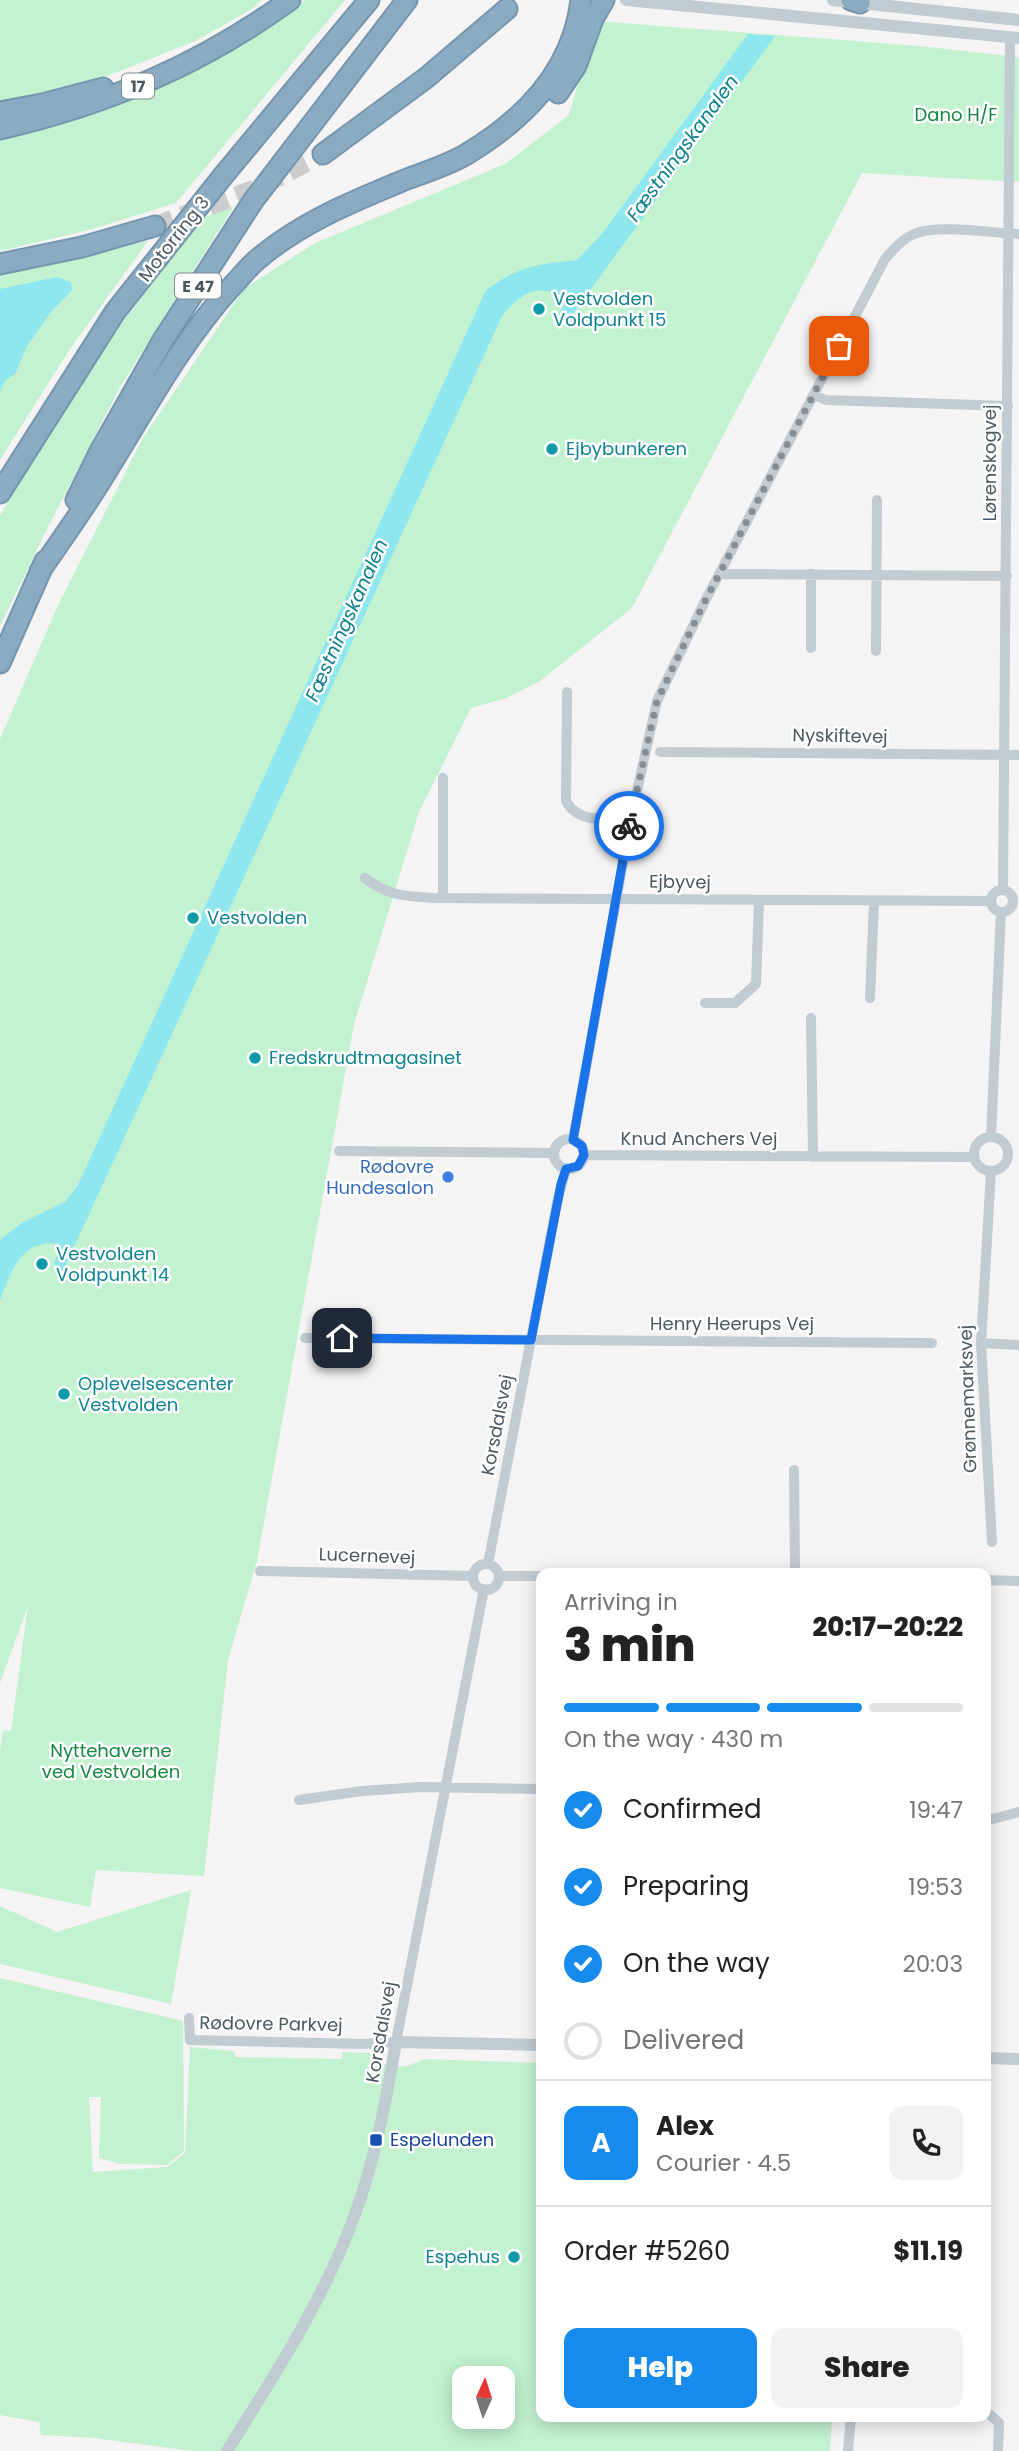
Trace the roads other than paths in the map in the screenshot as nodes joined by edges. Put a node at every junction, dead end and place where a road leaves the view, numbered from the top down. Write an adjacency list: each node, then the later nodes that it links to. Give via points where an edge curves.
1 (290, 0): 12 (highway, 17)
2 (369, 0): 23 (highway, Motorring 3 / E 47, via 115,312)
3 (407, 0): 26 (highway, E 47, via 253,201 163,340)
4 (581, 0): 16 (highway, via 573,38 554,77 533,103)
5 (604, 0): 16 (highway, via 576,66 542,111 481,154)
6 (625, 0): 11 (street)
7 (833, 0): 8 (street)
8 (856, 1): 10 (street)
9 (507, 9): 15 (highway, via 426,78)
10 (1019, 20)
11 (1014, 38): 18 (street, Lørenskogvej)
12 (220, 46): 13 (highway, via 103,88); 14 (highway, 17, via 130,90)
13 (0, 112)
14 (0, 129)
15 (323, 154)
16 (464, 156): 26 (highway, via 306,225 257,260 213,307 160,382 104,477)
17 (155, 226): 20 (highway)
18 (1006, 234): 19 (street); 21 (street, via 933,230 900,243 885,259); 22 (street, Lørenskogvej)
19 (1019, 234)
20 (0, 264)
21 (814, 396): 22 (street); 27 (street)
22 (1008, 406): 25 (street, Lørenskogvej)
23 (0, 493)
24 (877, 500): 29 (street)
25 (1013, 517): 30 (street, Lørenskogvej)
26 (40, 571): 33 (highway, E 47)
27 (719, 574): 28 (street); 39 (street, via 657,701)
28 (811, 574): 29 (street); 31 (street)
29 (877, 575): 30 (street); 32 (street)
30 (1007, 576): 36 (street, Lørenskogvej)
31 (811, 648)
32 (876, 651)
33 (0, 663)
34 (567, 692): 39 (street, via 566,802 584,818)
35 (660, 752): 36 (street, Nyskiftevej)
36 (1005, 755): 37 (street, Nyskiftevej); 41 (street, Lørenskogvej)
37 (1019, 755)
38 (443, 778): 42 (street)
39 (631, 818): 43 (street)
40 (365, 878): 42 (street, Ejbyvej, via 399,896)
41 (1003, 890): 45 (street, via 993,894); 47 (street)
42 (443, 898): 43 (street, Ejbyvej)
43 (617, 899): 44 (street, Ejbyvej); 53 (street)
44 (760, 901): 46 (street, Ejbyvej); 50 (street, via 756,984 735,1003)
45 (992, 901): 46 (street, Ejbyvej); 48 (street)
46 (874, 902): 49 (street)
47 (1016, 902): 48 (street)
48 (1001, 912): 52 (street)
49 (870, 998)
50 (705, 1003)
51 (811, 1018): 58 (street)
52 (992, 1137): 57 (street); 59 (street, via 980,1141)
53 (573, 1140): 55 (street, via 563,1140); 56 (street, via 582,1146)
54 (339, 1151): 55 (street)
55 (554, 1153): 60 (street, via 557,1163)
56 (584, 1155): 58 (street, Knud Anchers Vej); 60 (street, via 578,1166)
57 (1014, 1155): 61 (street)
58 (813, 1157): 59 (street, Knud Anchers Vej)
59 (974, 1157): 61 (street, via 980,1167)
60 (566, 1169): 63 (street, Korsdalsvej)
61 (991, 1171): 65 (street, Grønnemarksvej)
62 (304, 1338): 63 (street, Henry Heerups Vej)
63 (531, 1340): 64 (street, Henry Heerups Vej); 69 (street, Korsdalsvej)
64 (932, 1343)
65 (981, 1343): 66 (street); 68 (street, Grønnemarksvej)
66 (1019, 1345)
67 (794, 1470): 70 (street)
68 (992, 1542)
69 (488, 1564): 72 (street); 74 (street, via 476,1568)
70 (795, 1568)
71 (260, 1571): 74 (street, Lucernevej)
72 (499, 1576): 73 (street); 77 (street, via 496,1585)
73 (536, 1576)
74 (473, 1577): 77 (street)
75 (991, 1580): 76 (street)
76 (1019, 1581)
77 (484, 1590): 78 (street, Korsdalsvej)
78 (446, 1787): 79 (street); 80 (street); 84 (street, Korsdalsvej)
79 (536, 1789)
80 (299, 1800)
81 (1019, 1812): 82 (street)
82 (991, 1819)
83 (190, 2018): 84 (street, Rødovre Parkvej, via 190,2040)
84 (396, 2042): 85 (street, Rødovre Parkvej); 90 (street, Korsdalsvej, via 382,2120 355,2216 314,2306)
85 (536, 2045)
86 (991, 2058): 87 (street)
87 (1019, 2059)
88 (991, 2416): 92 (street, via 999,2423)
89 (851, 2422): 91 (street)
90 (228, 2451)
91 (848, 2451)
92 (998, 2451)

